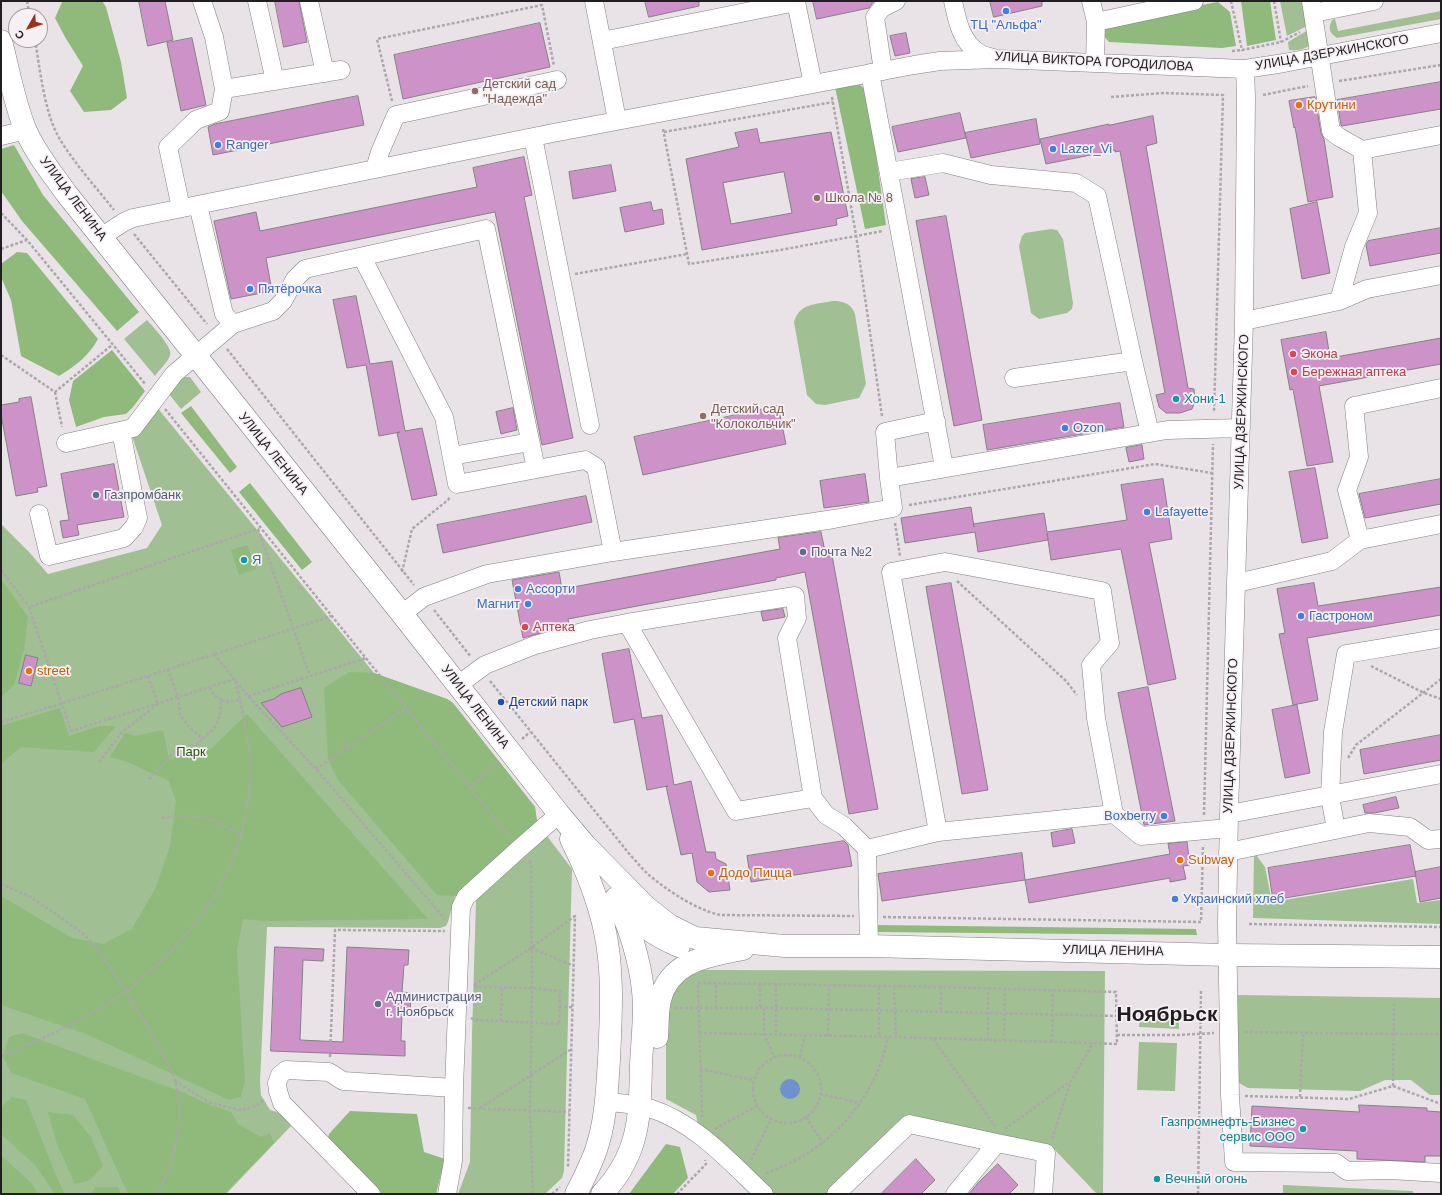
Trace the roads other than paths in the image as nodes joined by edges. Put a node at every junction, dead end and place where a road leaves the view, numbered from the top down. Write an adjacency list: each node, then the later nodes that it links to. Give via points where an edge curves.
1 (202, 1): 24 (street, via 214,37)
2 (257, 1): 22 (street)
3 (309, 1): 22 (street, via 333,71)
4 (594, 1): 15 (street)
5 (953, 1): 17 (street, УЛИЦА ВИКТОРА ГОРОДИЛОВА, via 965,40 979,53)
6 (1091, 1): 12 (street)
7 (1194, 1): 12 (street)
8 (1374, 1): 11 (street)
9 (796, 2): 15 (street); 23 (street)
10 (892, 2): 20 (street, via 882,8 876,17)
11 (1313, 7): 16 (street)
12 (1096, 22): 18 (street)
13 (1441, 33): 16 (street, УЛИЦА ДЗЕРЖИНСКОГО)
14 (1, 41): 26 (main road, УЛИЦА ЛЕНИНА)
15 (602, 41): 25 (street)
16 (1320, 56): 19 (street, УЛИЦА ДЗЕРЖИНСКОГО); 30 (street, via 1331,131 1338,138)
17 (996, 59): 18 (street, УЛИЦА ВИКТОРА ГОРОДИЛОВА); 20 (street, via 940,61)
18 (1095, 63): 19 (street, УЛИЦА ВИКТОРА ГОРОДИЛОВА)
19 (1245, 69): 38 (street, УЛИЦА ДЗЕРЖИНСКОГО)
20 (876, 72): 23 (street); 32 (street)
21 (557, 80): 31 (street, via 396,115)
22 (274, 81): 24 (street)
23 (821, 82): 25 (street)
24 (224, 89): 33 (street, via 220,111 196,120 168,147)
25 (617, 120): 29 (street)
26 (26, 130): 28 (street); 34 (main road, УЛИЦА ЛЕНИНА, via 50,171)
27 (1441, 135): 30 (street)
28 (1, 136)
29 (533, 137): 31 (street); 45 (street)
30 (1362, 150): 37 (street, via 1368,214 1354,247)
31 (375, 169): 33 (street)
32 (889, 172): 41 (street, via 943,163 991,175 1076,183 1097,196); 44 (street)
33 (190, 206): 34 (street, via 133,218); 39 (street, via 224,314)
34 (102, 237): 40 (main road, УЛИЦА ЛЕНИНА)
35 (362, 257): 39 (street, via 305,269 273,311); 49 (street, via 486,229); 51 (street, via 444,417)
36 (1441, 275): 37 (street, via 1367,289)
37 (1339, 301): 38 (street)
38 (1244, 321): 46 (street, УЛИЦА ДЗЕРЖИНСКОГО)
39 (233, 324): 40 (street)
40 (195, 355): 47 (street, via 174,374 133,428); 60 (main road, УЛИЦА ЛЕНИНА)
41 (1133, 361): 42 (street); 48 (street)
42 (1014, 378)
43 (1441, 388): 57 (street, via 1354,406 1359,457 1347,490)
44 (936, 421): 52 (street); 54 (street, via 885,432)
45 (590, 425)
46 (1241, 428): 48 (street); 59 (street, УЛИЦА ДЗЕРЖИНСКОГО)
47 (122, 431): 50 (street); 55 (street, via 138,518 134,528 124,538 49,556)
48 (1150, 432): 52 (street)
49 (530, 442): 51 (street); 53 (street)
50 (66, 443)
51 (452, 456): 53 (street, via 457,484)
52 (944, 467): 54 (street)
53 (536, 469): 58 (street, via 585,460 596,467)
54 (889, 478): 58 (street, via 893,508)
55 (39, 514)
56 (1441, 524): 57 (street)
57 (1360, 540): 59 (street, via 1332,561)
58 (613, 552): 60 (street, via 487,574 474,582 424,597)
59 (1237, 583): 69 (street, УЛИЦА ДЗЕРЖИНСКОГО)
60 (402, 614): 63 (main road, УЛИЦА ЛЕНИНА)
61 (627, 623): 63 (street, via 505,651); 66 (street, via 736,811); 66 (street, via 795,596 797,618 787,638)
62 (1441, 638): 65 (street, via 1346,654 1333,732)
63 (458, 685): 67 (main road, УЛИЦА ЛЕНИНА)
64 (1441, 774): 65 (street)
65 (1330, 796): 69 (street); 70 (street)
66 (813, 798): 74 (street, via 826,815 844,826)
67 (559, 814): 73 (main road, УЛИЦА ЛЕНИНА); 85 (main road, via 589,879 604,928); 86 (street, via 466,897 462,907)
68 (1114, 814): 69 (street, via 1141,836 1204,829); 71 (street); 71 (street, via 1096,718 1091,665 1110,643 1102,591 945,562 891,572)
69 (1229, 821): 75 (street, УЛИЦА ДЗЕРЖИНСКОГО)
70 (1336, 830): 72 (street, via 1369,823 1410,827 1428,840); 75 (street)
71 (938, 832): 74 (street)
72 (1441, 839)
73 (585, 845): 76 (main road, УЛИЦА ЛЕНИНА); 77 (main road, УЛИЦА ЛЕНИНА, via 656,915 669,925)
74 (867, 849): 80 (street)
75 (1228, 852): 82 (street, УЛИЦА ДЗЕРЖИНСКОГО)
76 (616, 898): 78 (main road, УЛИЦА ЛЕНИНА, via 638,921); 84 (main road, via 630,932)
77 (695, 938): 78 (main road); 79 (main road, УЛИЦА ЛЕНИНА)
78 (669, 941): 81 (main road, УЛИЦА ЛЕНИНА, via 696,949); 84 (main road, via 655,950)
79 (785, 946): 80 (main road, УЛИЦА ЛЕНИНА); 81 (main road, УЛИЦА ЛЕНИНА)
80 (869, 946): 82 (main road, УЛИЦА ЛЕНИНА)
81 (745, 948): 88 (main road, via 696,959 670,979 660,1001 653,1081)
82 (1228, 954): 83 (main road, УЛИЦА ЛЕНИНА); 90 (street, УЛИЦА ДЗЕРЖИНСКОГО, via 1230,1095 1234,1162 1336,1163 1347,1171)
83 (1441, 957)
84 (639, 967): 85 (main road, via 621,991); 88 (main road, via 644,1005)
85 (611, 1012): 87 (main road)
86 (454, 1088): 92 (street, via 343,1081 329,1072 286,1070 280,1075 277,1083 282,1103); 93 (street, via 453,1161)
87 (606, 1102): 88 (street); 91 (main road, via 602,1128 589,1169)
88 (644, 1106): 94 (main road, via 640,1130 632,1148 620,1171); 95 (street, via 685,1124)
89 (998, 1138): 96 (street, via 909,1124); 97 (street); 98 (street, via 1046,1153)
90 (1441, 1173)
91 (570, 1188)
92 (371, 1194)
93 (447, 1194)
94 (602, 1194)
95 (764, 1194)
96 (836, 1194)
97 (954, 1194)
98 (1042, 1194)

